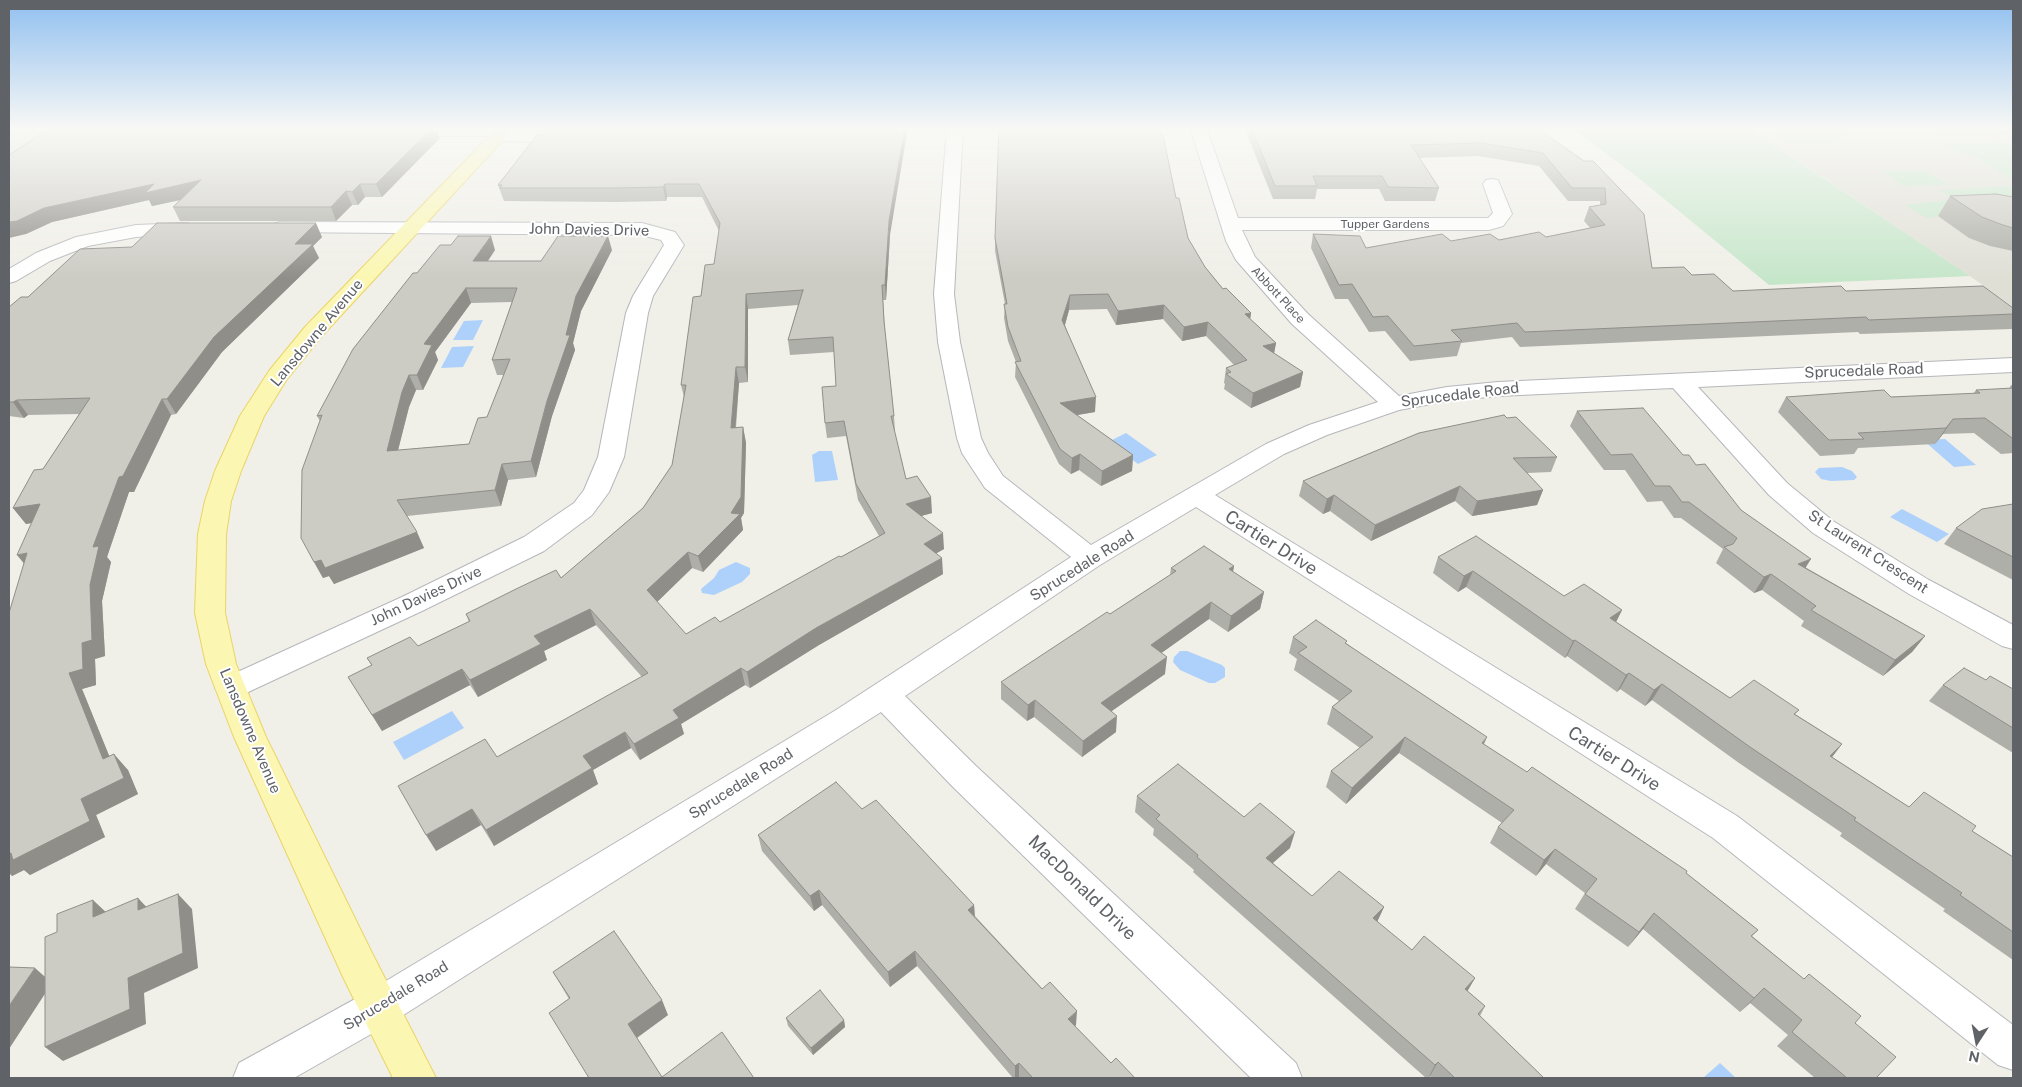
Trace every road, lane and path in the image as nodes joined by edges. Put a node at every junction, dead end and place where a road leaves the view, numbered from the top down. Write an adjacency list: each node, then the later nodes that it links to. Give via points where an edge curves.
1 (459, 178): 7 (main road, Lansdowne Avenue)
2 (952, 178): 14 (street, via 944,294 949,342 969,438 994,482)
3 (1215, 178): 5 (street, Abbott Place)
4 (1492, 184): 5 (street, Tupper Gardens, via 1503,214 1490,224)
5 (1231, 224): 12 (street, Abbott Place, via 1236,241 1258,275 1300,319)
6 (258, 228): 7 (street, John Davies Drive)
7 (411, 228): 16 (main road, Lansdowne Avenue, via 313,332 277,376 252,416 228,471 212,534 209,586 215,640); 16 (street, John Davies Drive, via 642,229 668,236 674,245 648,287 637,313 622,406 606,474 583,509 534,544)
8 (204, 229): 9 (street, via 136,231 83,242 43,257)
9 (9, 278)
10 (2013, 365): 11 (street, Sprucedale Road)
11 (1678, 379): 12 (street, Sprucedale Road, via 1498,389); 15 (street, St Laurent Crescent, via 1778,489 1824,527 1920,587)
12 (1394, 404): 13 (street, Sprucedale Road, via 1318,430 1275,449)
13 (1196, 495): 14 (street, Sprucedale Road); 19 (street, Cartier Drive, via 1726,827)
14 (1090, 558): 17 (street, Sprucedale Road)
15 (2013, 638)
16 (230, 688): 18 (main road, Lansdowne Avenue, via 250,737)
17 (884, 695): 18 (street, Sprucedale Road); 22 (street, MacDonald Drive, via 964,776)
18 (380, 1007): 20 (street, Sprucedale Road); 21 (main road, Lansdowne Avenue)
19 (2013, 1050)
20 (254, 1078)
21 (415, 1078)
22 (1281, 1078)

